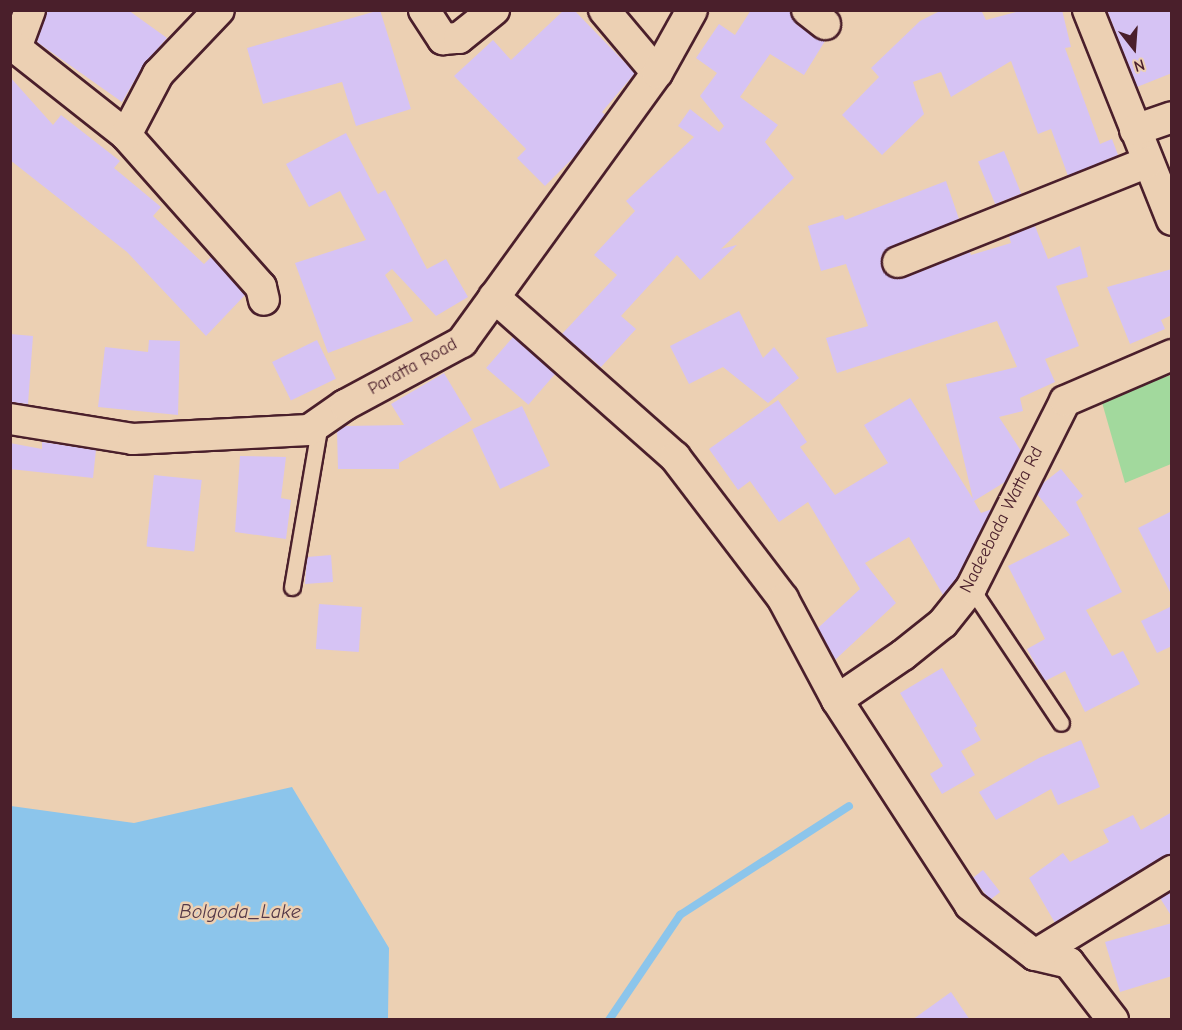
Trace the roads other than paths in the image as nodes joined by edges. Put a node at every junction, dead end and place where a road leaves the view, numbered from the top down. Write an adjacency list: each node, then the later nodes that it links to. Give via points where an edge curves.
1 (30, 10): 11 (street, via 16,48)
2 (219, 10): 11 (street, via 158,74)
3 (424, 10): 4 (street, via 443,39 459,38)
4 (494, 10)
5 (604, 10): 8 (street)
6 (692, 10): 8 (street, Paratta Road)
7 (1088, 10): 10 (street)
8 (657, 72): 15 (street, Paratta Road)
9 (1172, 117): 10 (street)
10 (1135, 130): 12 (street)
11 (126, 135): 16 (street, via 261,287)
12 (1148, 162): 13 (street); 14 (street)
13 (1172, 220)
14 (898, 262)
15 (494, 297): 19 (street, Paratta Road, via 462,342); 22 (street, via 675,457 783,599)
16 (264, 300)
17 (1172, 355): 21 (street, Nadeebada Watta Rd, via 1065,401)
18 (10, 419): 19 (street, Paratta Road, via 133,439 309,429)
19 (320, 421): 20 (lane)
20 (292, 587)
21 (971, 588): 22 (street, Nadeebada Watta Rd, via 944,623); 23 (lane)
22 (837, 700): 25 (street, via 970,905)
23 (1061, 723)
24 (1172, 871): 25 (street)
25 (1035, 955): 26 (street, via 1069,963)
26 (1113, 1020)

